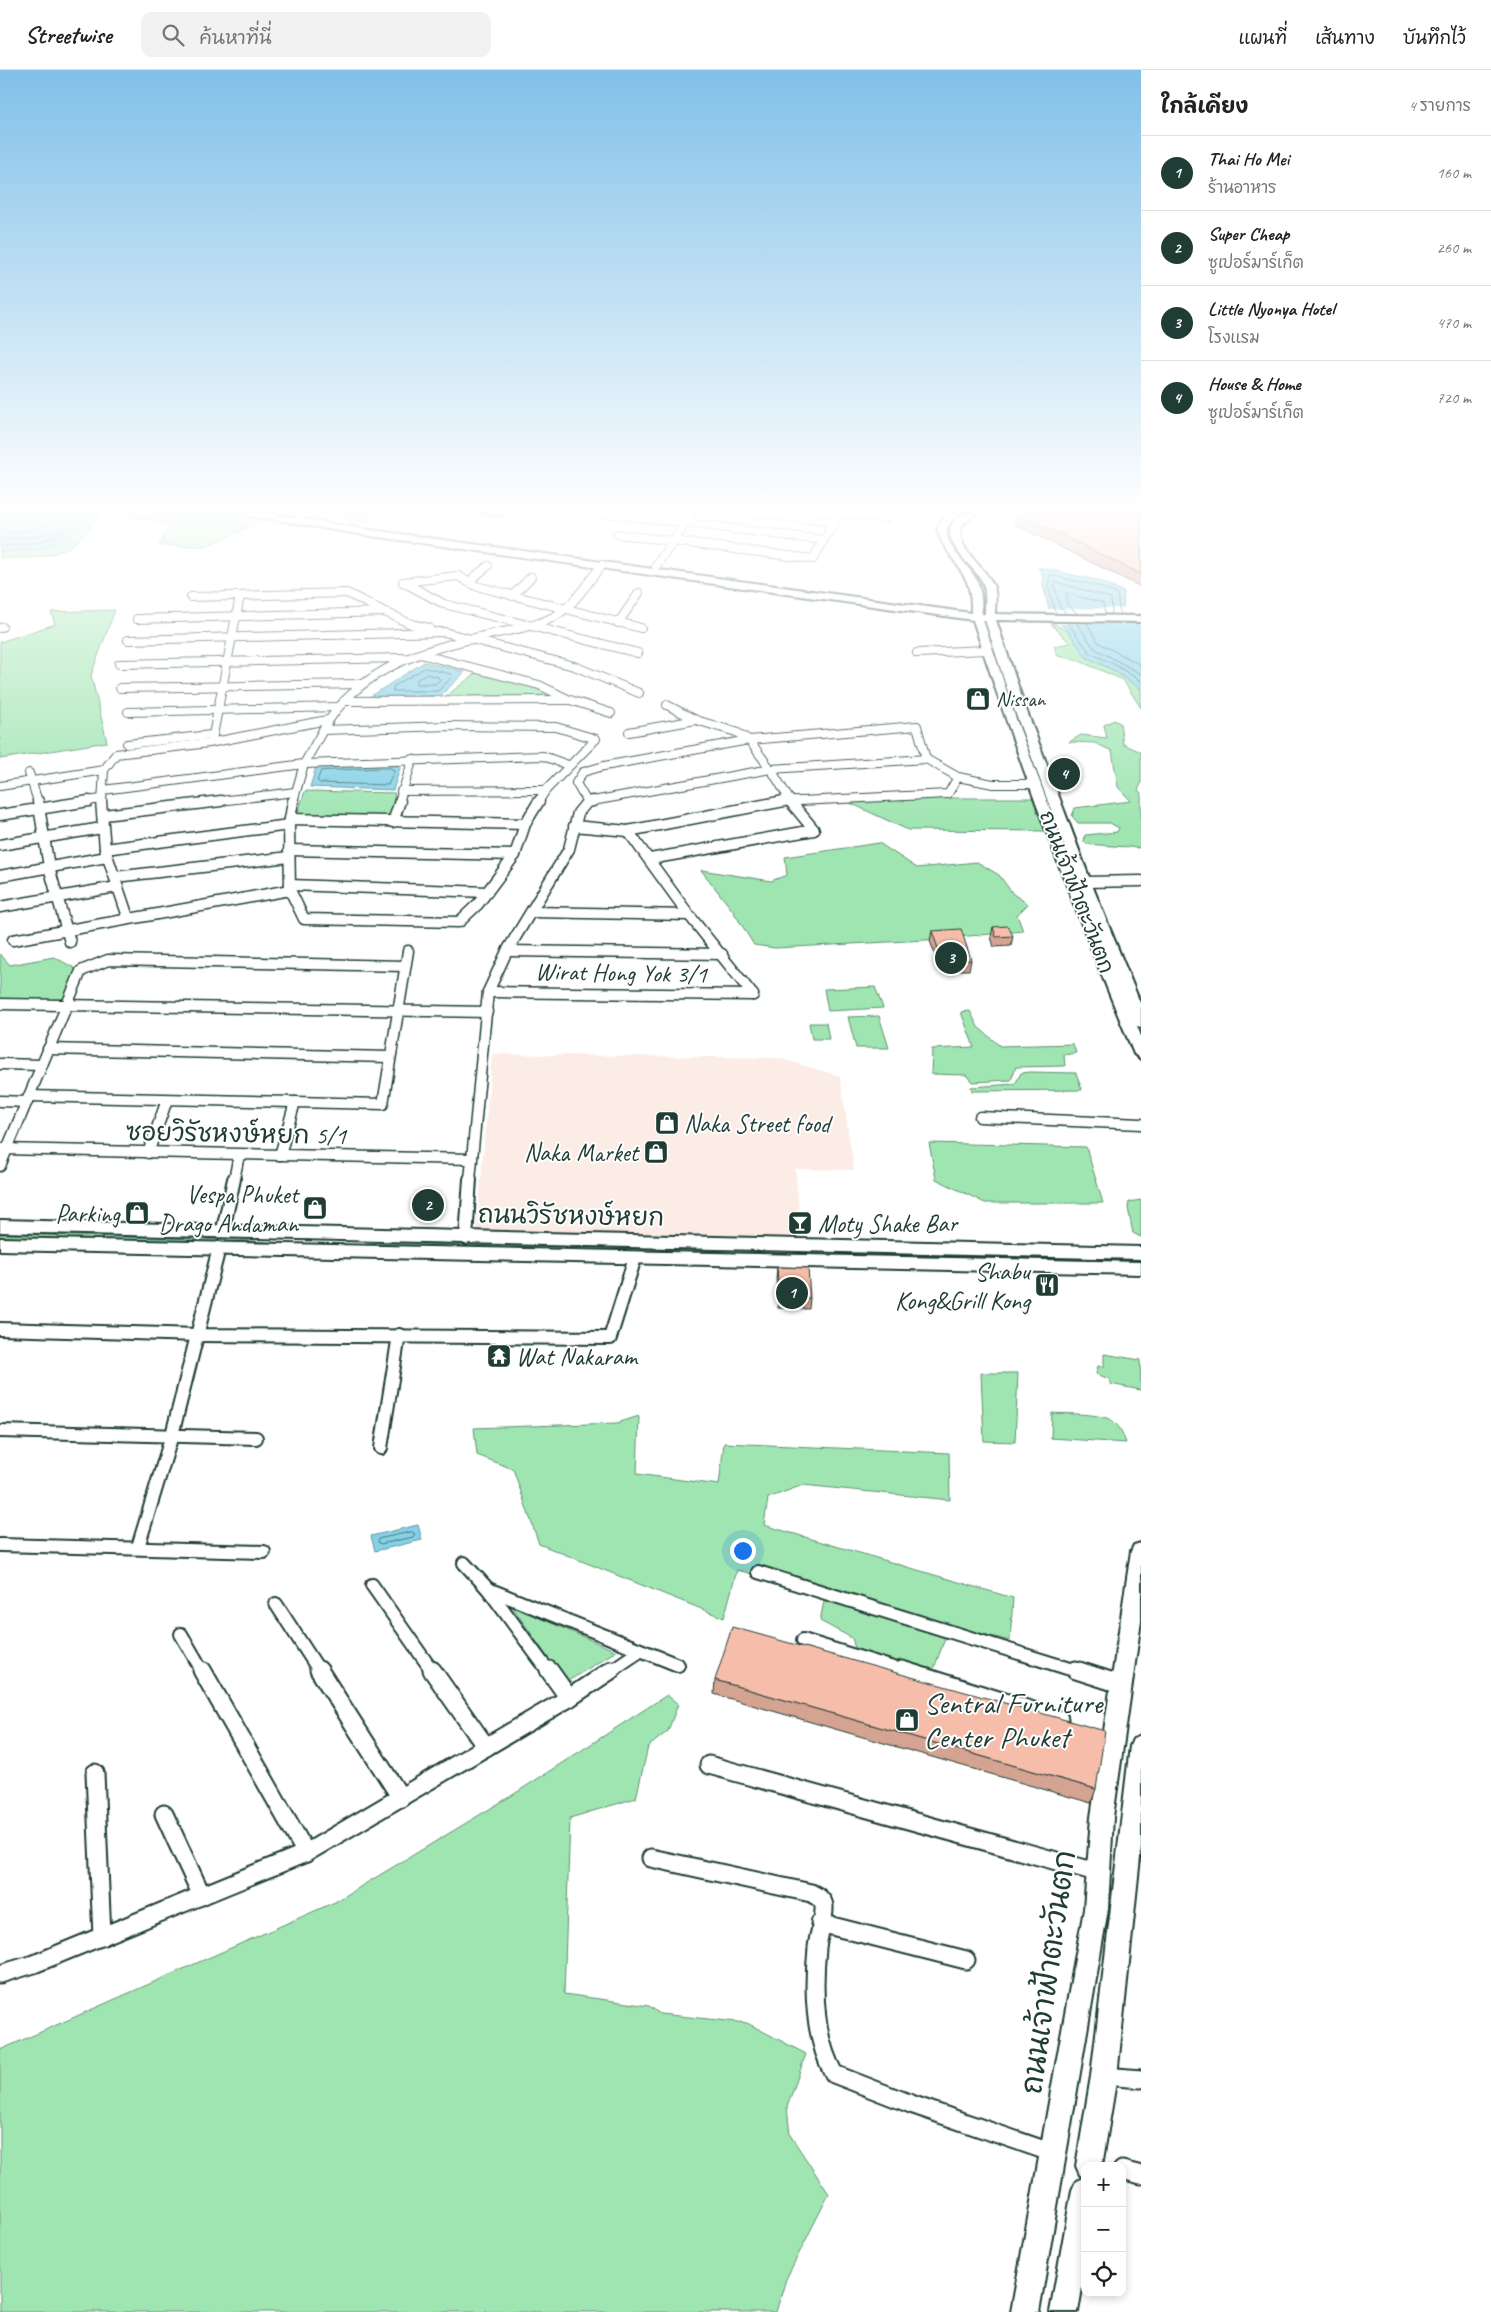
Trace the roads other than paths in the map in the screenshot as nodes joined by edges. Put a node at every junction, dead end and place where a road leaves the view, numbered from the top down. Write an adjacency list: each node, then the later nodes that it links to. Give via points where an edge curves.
1 (237, 616): 17 (street)
2 (216, 617): 11 (street)
3 (395, 617): 16 (street)
4 (494, 617): 14 (street)
5 (551, 617): 14 (street)
6 (592, 617): 13 (street)
7 (623, 617): 13 (street)
8 (978, 617): 20 (main road, ถนนเจ้าฟ้าตะวันตก)
9 (991, 617): 79 (main road, ถนนเจ้าฟ้าตะวันตก, via 1017,701)
10 (1053, 617): 12 (main road)
11 (137, 619)
12 (1141, 620)
13 (618, 623): 15 (street)
14 (531, 626): 18 (street); 21 (street)
15 (640, 628)
16 (444, 632): 17 (street); 18 (street)
17 (233, 638): 19 (street); 25 (street)
18 (469, 639): 23 (street); 30 (street, via 574,666)
19 (128, 640)
20 (986, 650): 22 (street); 52 (main road, ถนนเจ้าฟ้าตะวันตก)
21 (638, 653)
22 (917, 653)
23 (418, 654): 24 (street); 31 (street, via 539,685)
24 (406, 658): 25 (street); 27 (street)
25 (229, 661): 26 (street); 28 (street)
26 (119, 664)
27 (361, 684): 28 (street); 33 (street)
28 (224, 686): 29 (street); 34 (street)
29 (120, 688)
30 (638, 692)
31 (570, 700): 33 (street, via 498,698); 36 (street)
32 (667, 705): 38 (street)
33 (338, 707): 34 (street); 37 (street); 41 (street)
34 (218, 710): 35 (street); 41 (street)
35 (128, 712)
36 (611, 712)
37 (327, 720): 39 (street); 49 (street, via 209,743 116,754)
38 (696, 720): 40 (street); 42 (street, via 736,732)
39 (322, 730): 46 (street); 47 (street, via 556,727 596,739)
40 (629, 732)
41 (213, 735): 43 (street)
42 (749, 740): 45 (street, via 917,726); 48 (street); 59 (street, via 583,772 576,783)
43 (126, 744)
44 (413, 759): 46 (street); 47 (street, via 543,756); 55 (street)
45 (926, 759): 48 (street); 51 (street)
46 (304, 764): 56 (street); 57 (street)
47 (568, 765): 54 (street)
48 (771, 769): 58 (street); 59 (street)
49 (104, 770): 50 (street); 57 (street)
50 (30, 777): 53 (street); 60 (street)
51 (958, 777): 52 (street, via 994,784); 58 (street, via 948,794)
52 (1035, 784): 101 (main road, ถนนเจ้าฟ้าตะวันตก, via 1080,907)
53 (0, 786)
54 (546, 790): 55 (street); 65 (street)
55 (401, 791): 64 (street)
56 (295, 792): 62 (street); 63 (street)
57 (102, 794): 60 (street); 62 (street)
58 (788, 800): 68 (street); 74 (street, via 814,830)
59 (587, 802): 66 (street, via 578,813)
60 (40, 808): 61 (street); 69 (street)
61 (0, 815)
62 (104, 815): 67 (street)
63 (290, 822): 64 (street); 71 (street); 72 (street)
64 (393, 822): 65 (street)
65 (525, 824): 73 (street)
66 (574, 826): 68 (street); 84 (street, via 568,849)
67 (102, 828): 69 (street); 71 (street)
68 (628, 830): 74 (street)
69 (45, 837): 70 (street); 75 (street)
70 (0, 845)
71 (106, 853): 75 (street); 78 (street)
72 (289, 854): 73 (street); 78 (street); 80 (street)
73 (514, 855): 81 (street)
74 (650, 859): 85 (street)
75 (49, 867): 76 (street); 82 (street)
76 (0, 876)
77 (1141, 881): 79 (street)
78 (116, 882): 82 (street); 86 (street)
79 (1084, 882): 99 (main road, ถนนเจ้าฟ้าตะวันตก)
80 (290, 888): 81 (street); 81 (street, via 304,919 459,922); 86 (street)
81 (487, 892)
82 (58, 896): 83 (street); 87 (street)
83 (0, 907)
84 (532, 912): 85 (street); 91 (street)
85 (689, 915): 92 (street)
86 (128, 917): 87 (street)
87 (65, 929): 88 (street); 89 (street)
88 (13, 940)
89 (70, 942)
90 (408, 951): 93 (street)
91 (507, 951): 92 (street); 94 (street)
92 (722, 954): 94 (street, Wirat Hong Yok 3/1, via 753,995)
93 (405, 966): 96 (street, via 108,960 81,970); 97 (street)
94 (488, 992): 98 (street)
95 (1, 1006): 96 (street)
96 (66, 1006): 97 (street); 100 (street)
97 (397, 1010): 98 (street); 102 (street)
98 (487, 1012): 115 (street)
99 (1141, 1023)
100 (48, 1049): 102 (street); 104 (street)
101 (1141, 1054)
102 (389, 1057): 108 (street, via 383,1104)
103 (0, 1064): 104 (street)
104 (42, 1065): 105 (street)
105 (28, 1099): 106 (street); 107 (street); 111 (street)
106 (166, 1100): 108 (street); 112 (street)
107 (0, 1101)
108 (295, 1102): 114 (street)
109 (980, 1116): 110 (street)
110 (1141, 1124)
111 (3, 1149): 112 (street, ซอยวิรัชหงษ์หยก 5/1); 116 (street)
112 (148, 1153): 113 (street, ซอยวิรัชหงษ์หยก 5/1)
113 (239, 1155): 114 (street, ซอยวิรัชหงษ์หยก 5/1); 118 (street)
114 (280, 1155): 115 (street, ซอยวิรัชหงษ์หยก 5/1)
115 (471, 1159): 120 (street)
116 (0, 1166)
117 (0, 1226): 118 (main road, ถนนวิรัชหงษ์หยก)
118 (223, 1230): 119 (main road, ถนนวิรัชหงษ์หยก)
119 (355, 1235): 120 (main road, ถนนวิรัชหงษ์หยก); 124 (main road)
120 (466, 1238): 122 (main road, ถนนวิรัชหงษ์หยก)
121 (0, 1244): 123 (main road, ถนนวิรัชหงษ์หยก)
122 (814, 1244): 125 (main road, ถนนวิรัชหงษ์หยก); 127 (main road)
123 (218, 1248): 124 (main road, ถนนวิรัชหงษ์หยก); 132 (street)
124 (352, 1252): 126 (main road, ถนนวิรัชหงษ์หยก)
125 (1141, 1253)
126 (635, 1258): 127 (main road, ถนนวิรัชหงษ์หยก); 133 (street, via 610,1338)
127 (817, 1262): 128 (main road, ถนนวิรัชหงษ์หยก)
128 (1118, 1267): 129 (main road, ถนนวิรัชหงษ์หยก); 130 (main road)
129 (1141, 1268)
130 (1141, 1280)
131 (0, 1329): 132 (street)
132 (198, 1335): 133 (street); 135 (street)
133 (399, 1335): 137 (street)
134 (0, 1431): 135 (street)
135 (172, 1435): 136 (street); 139 (street)
136 (256, 1438)
137 (381, 1448)
138 (0, 1545): 139 (street)
139 (138, 1547): 141 (street)
140 (1141, 1551): 151 (main road, ถนนเจ้าฟ้าตะวันตก)
141 (264, 1552)
142 (464, 1563): 145 (street)
143 (758, 1572): 151 (street)
144 (372, 1585): 154 (street)
145 (488, 1589): 149 (street); 152 (street)
146 (276, 1604): 158 (street)
147 (181, 1634): 161 (street)
148 (803, 1640): 153 (street)
149 (640, 1651): 150 (street); 152 (street)
150 (678, 1666)
151 (1120, 1684): 163 (main road, ถนนเจ้าฟ้าตะวันตก, via 1108,1734)
152 (569, 1698): 154 (street)
153 (1075, 1724)
154 (486, 1746): 158 (street)
155 (1141, 1746): 160 (main road)
156 (708, 1765): 163 (street)
157 (94, 1773): 166 (street)
158 (400, 1798): 161 (street)
159 (164, 1814): 164 (street)
160 (1136, 1829): 169 (main road)
161 (306, 1853): 164 (street)
162 (651, 1858): 165 (street, via 817,1896 824,1904)
163 (1100, 1873): 171 (main road, ถนนเจ้าฟ้าตะวันตก)
164 (202, 1896): 166 (street)
165 (820, 1923): 167 (street); 171 (street, via 816,1997 826,2057 834,2074)
166 (102, 1938): 168 (street)
167 (966, 1960)
168 (0, 1974)
169 (1104, 2076): 170 (street); 172 (main road)
170 (1141, 2079)
171 (1053, 2153): 176 (main road, ถนนเจ้าฟ้าตะวันตก)
172 (1095, 2162)
173 (1126, 2171): 174 (street)
174 (1141, 2176)
175 (1082, 2207): 177 (main road)
176 (1025, 2312)
177 (1064, 2312)

